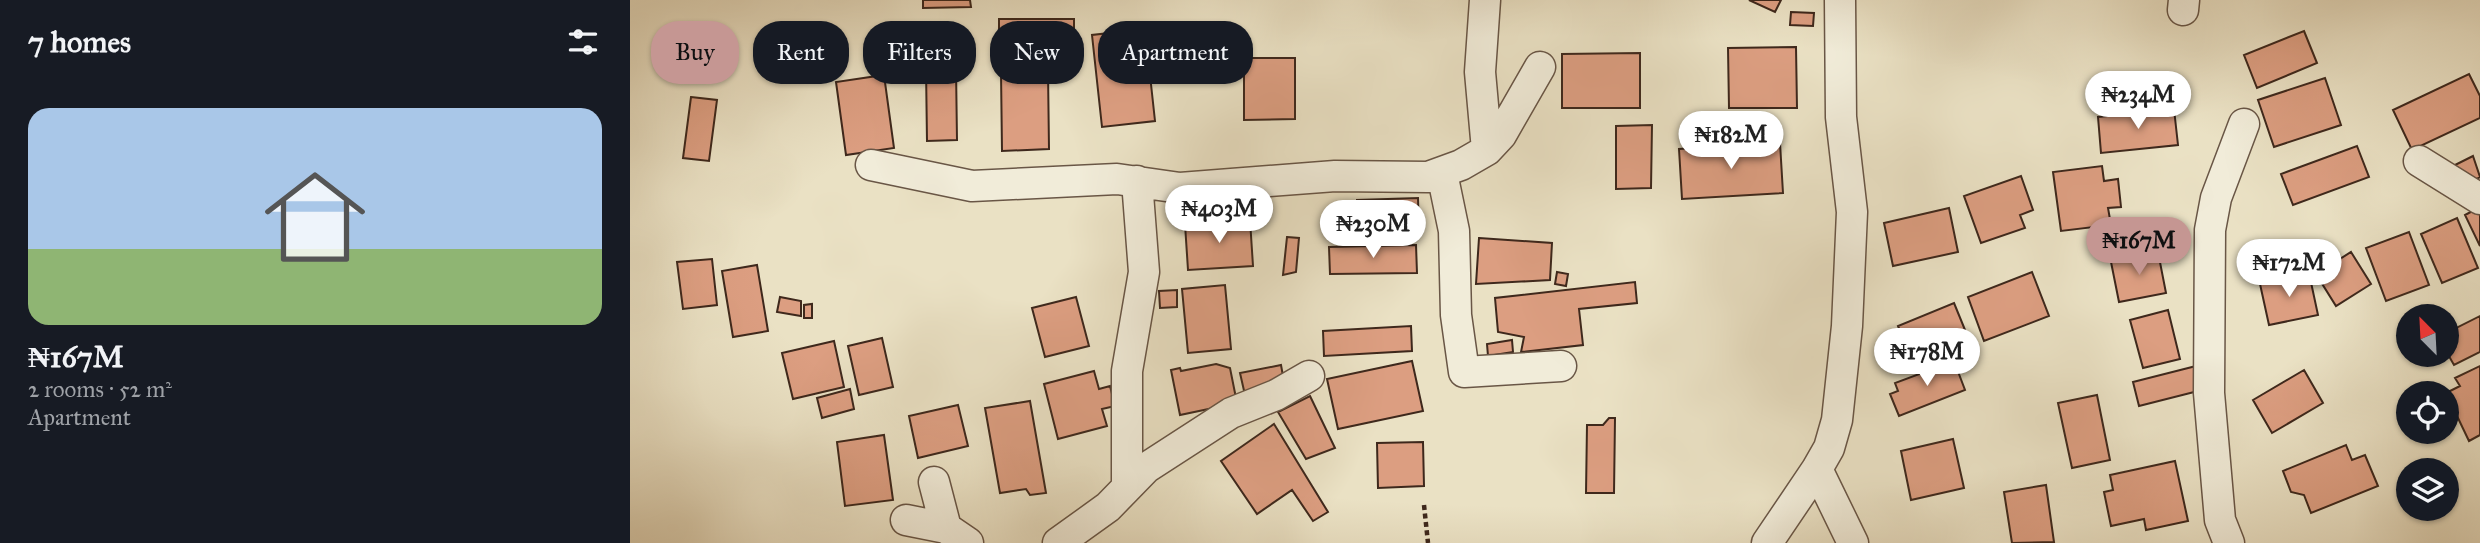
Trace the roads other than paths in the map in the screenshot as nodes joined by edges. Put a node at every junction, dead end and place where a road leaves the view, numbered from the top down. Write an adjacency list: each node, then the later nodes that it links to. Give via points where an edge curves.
1 (1485, 0): 5 (street, via 1480,72)
2 (1840, 0): 13 (street, via 1841,117 1852,212 1847,326 1837,420)
3 (1540, 67): 5 (street, via 1501,135)
4 (2244, 124): 21 (street, via 2216,198 2210,230 2209,393 2220,520)
5 (1487, 150): 8 (street)
6 (2419, 161): 10 (street)
7 (871, 165): 9 (street, via 972,186)
8 (1442, 173): 9 (street, via 1180,188); 11 (street, via 1454,231 1456,315 1464,372)
9 (1137, 181): 15 (street, via 1144,272 1127,371)
10 (2480, 200)
11 (1562, 366)
12 (1309, 376): 15 (street, via 1231,413 1146,468)
13 (1817, 469): 18 (street); 20 (street)
14 (934, 482): 17 (street)
15 (1127, 487): 19 (street, via 1108,507)
16 (906, 520): 17 (street)
17 (957, 536)
18 (1771, 542)
19 (1058, 543)
20 (1853, 543)
21 (2229, 543)

